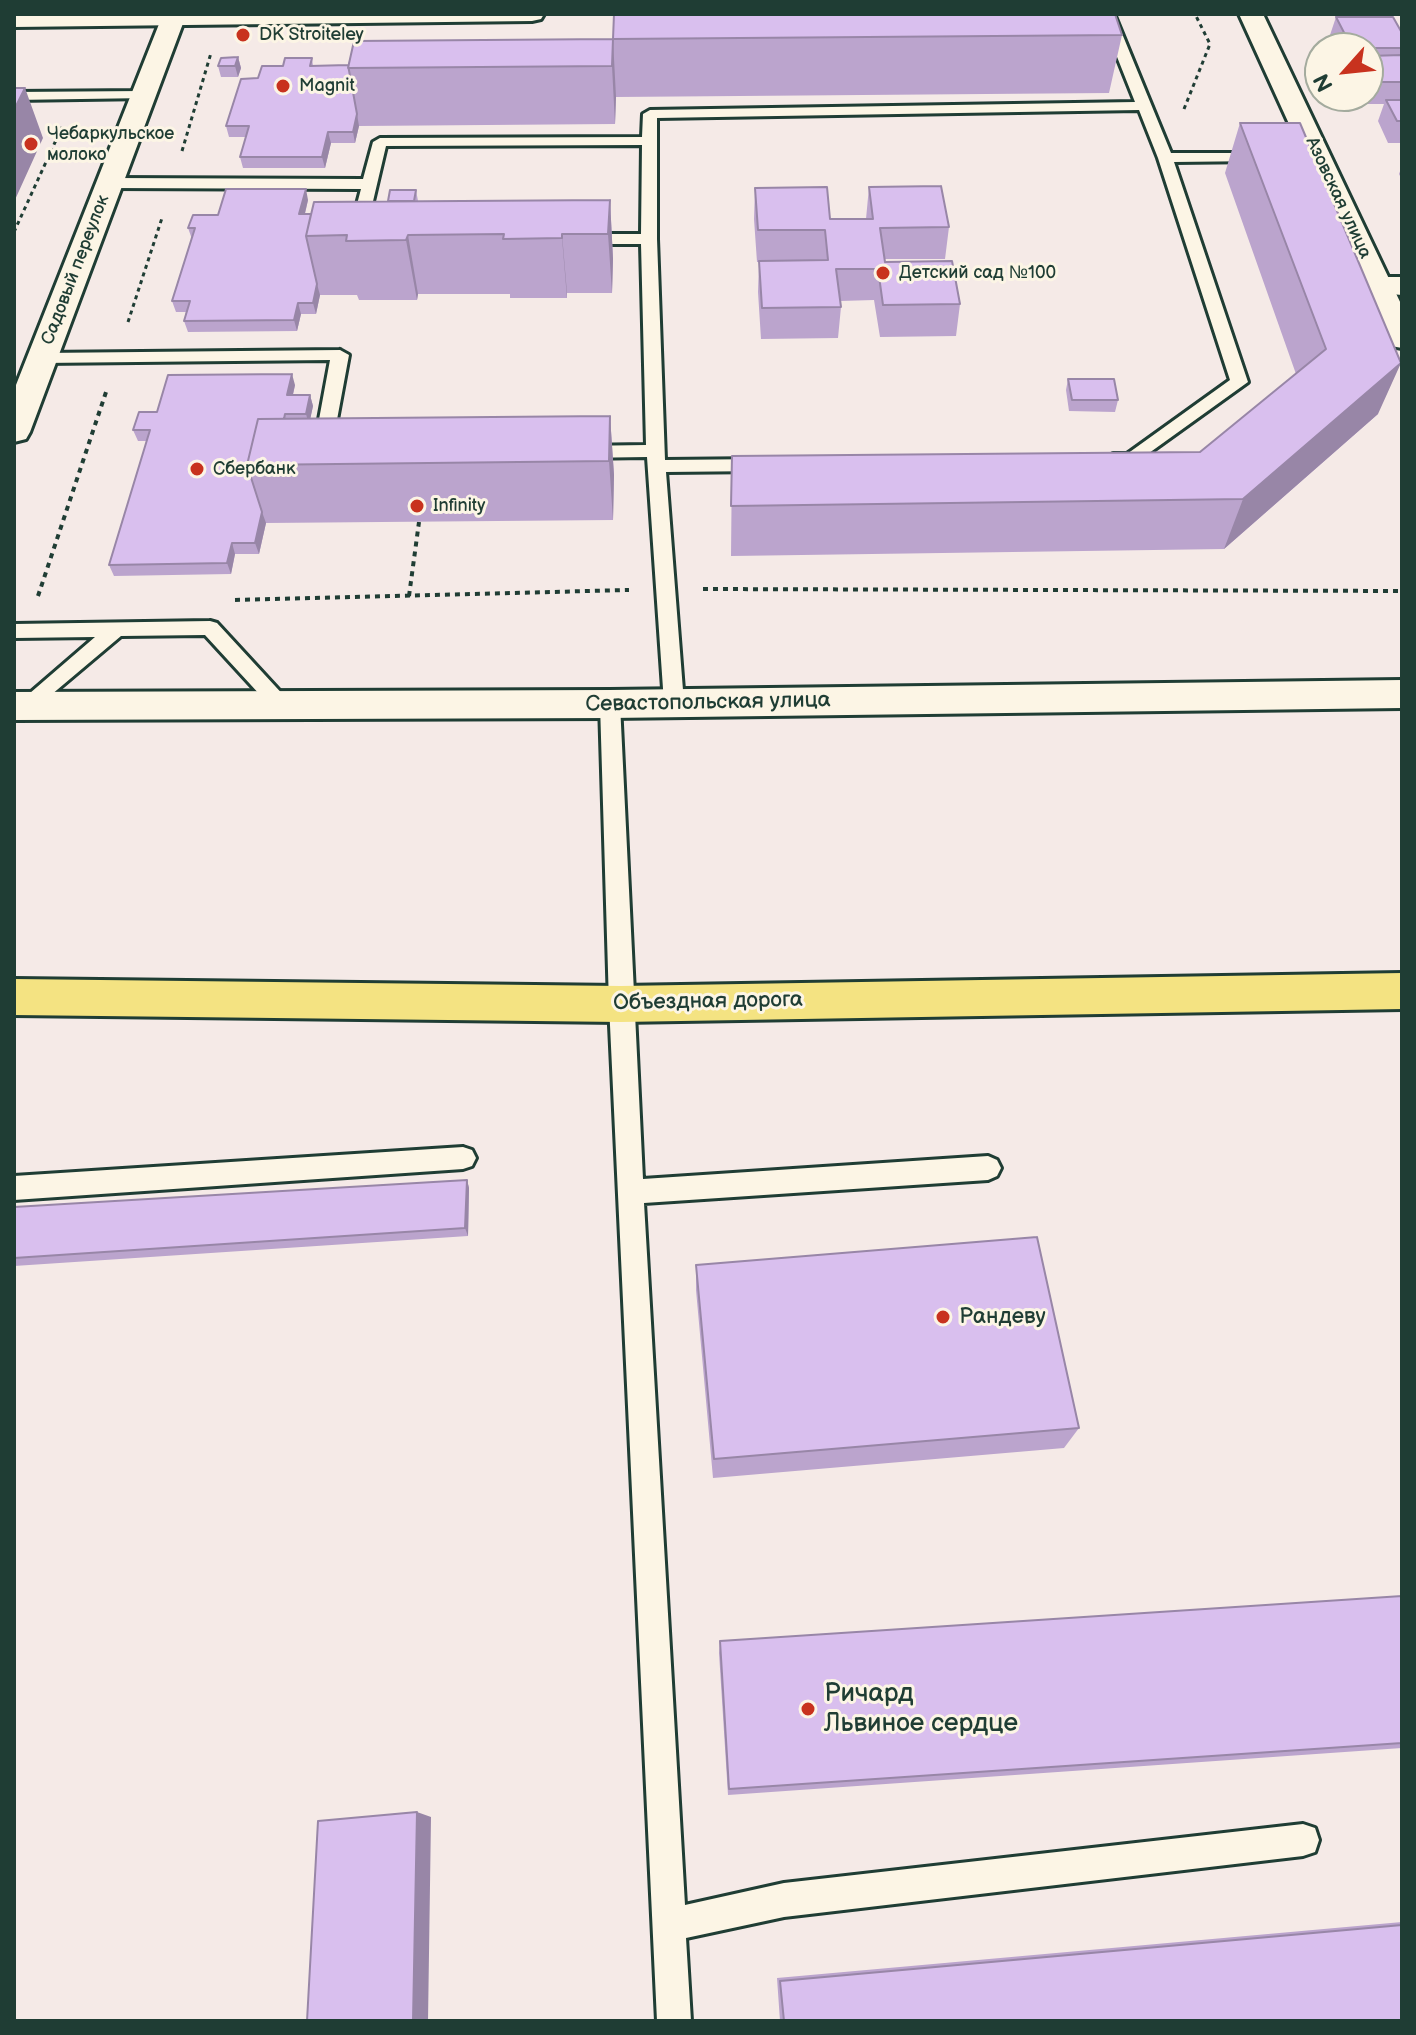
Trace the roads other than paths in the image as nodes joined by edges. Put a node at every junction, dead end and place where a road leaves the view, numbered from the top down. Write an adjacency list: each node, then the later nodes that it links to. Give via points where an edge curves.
1 (532, 14): 4 (street)
2 (1107, 14): 9 (lane)
3 (1251, 14): 18 (street, Азовская улица, via 1311,157)
4 (425, 15): 5 (street)
5 (173, 18): 6 (street); 7 (street, Садовый переулок)
6 (14, 20)
7 (143, 95): 8 (lane); 13 (street, Садовый переулок)
8 (14, 96)
9 (1144, 106): 10 (lane, via 650,114); 12 (lane)
10 (650, 141): 14 (lane, via 380,142); 17 (lane)
11 (1273, 157): 12 (lane)
12 (1165, 158): 25 (lane, via 1239,382 1131,460)
13 (110, 183): 14 (lane); 20 (street, Садовый переулок)
14 (369, 184): 15 (lane, via 357,238)
15 (372, 238)
16 (572, 239): 17 (lane)
17 (649, 239): 24 (lane)
18 (1391, 286): 19 (street, Азовская улица)
19 (1402, 339)
20 (42, 358): 21 (street, Садовый переулок); 23 (lane, via 340,355 322,454)
21 (14, 432)
22 (559, 452): 24 (lane)
23 (337, 453)
24 (655, 459): 26 (lane); 30 (lane)
25 (1099, 460)
26 (782, 465)
27 (116, 630): 28 (lane); 31 (lane, via 210,628); 33 (lane)
28 (14, 631)
29 (1398, 698): 30 (street, Севастопольская улица)
30 (674, 703): 32 (street, Севастопольская улица)
31 (280, 704): 32 (street, Севастопольская улица); 33 (street, Севастопольская улица)
32 (610, 704): 36 (lane)
33 (20, 706)
34 (1402, 991): 36 (main road, Объездная дорога)
35 (14, 997): 36 (main road, Объездная дорога)
36 (621, 1004): 40 (lane)
37 (463, 1158): 39 (lane)
38 (988, 1168): 40 (lane)
39 (14, 1188)
40 (630, 1192): 42 (lane)
41 (1303, 1840): 42 (lane, via 784,1900)
42 (668, 1925): 43 (lane)
43 (674, 2021)

